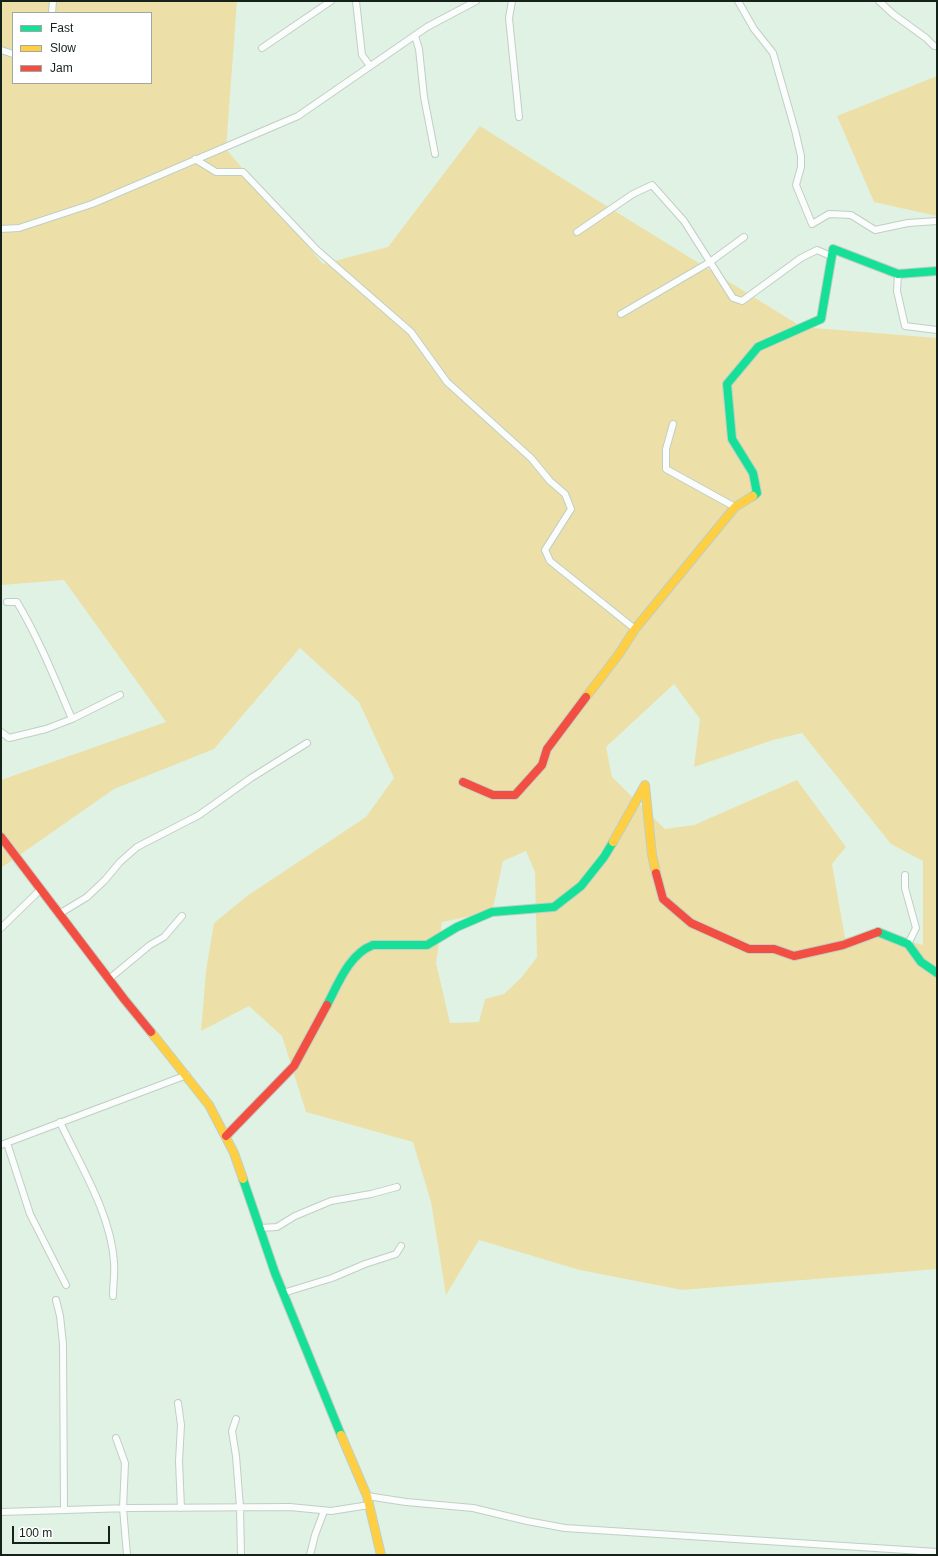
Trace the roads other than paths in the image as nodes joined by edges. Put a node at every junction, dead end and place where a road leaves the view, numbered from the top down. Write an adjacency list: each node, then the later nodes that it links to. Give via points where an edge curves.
1 (53, 1): 8 (street)
2 (331, 1): 11 (street)
3 (356, 1): 14 (street, via 362,55)
4 (476, 1): 9 (street)
5 (512, 1): 15 (street, via 509,18)
6 (738, 1): 18 (street, via 754,29 773,53 801,156 796,185 812,224 829,214 851,215 875,230 908,223)
7 (879, 1): 10 (street)
8 (52, 12)
9 (415, 36): 14 (street); 16 (street)
10 (937, 46)
11 (262, 48)
12 (1, 50): 13 (street)
13 (12, 54)
14 (370, 66): 17 (street, via 298,116)
15 (518, 117)
16 (435, 154)
17 (196, 159): 19 (street, via 92,204 19,228); 31 (street, via 216,172 243,172 317,250 411,332 447,382 532,458 550,481 565,494 571,509 545,550 550,561)
18 (937, 221)
19 (1, 230)
20 (577, 232): 23 (street, via 633,194 652,185 684,222)
21 (744, 237): 23 (street)
22 (830, 256): 23 (street, via 817,250 801,258 742,301 732,298); 25 (street, via 833,249); 29 (street, via 821,319 758,347 727,384 732,439 753,473 757,493)
23 (710, 262): 26 (street)
24 (937, 271): 25 (street)
25 (898, 274): 27 (street, via 897,292 905,326)
26 (621, 314)
27 (937, 330)
28 (673, 424): 29 (street, via 666,449 666,469)
29 (735, 507): 31 (street)
30 (7, 602): 33 (street, via 17,602 32,627)
31 (636, 629): 36 (street, via 548,749 542,765 515,795 493,795)
32 (120, 695): 33 (street)
33 (72, 719): 34 (street, via 46,730 9,738)
34 (1, 732)
35 (307, 743): 40 (street, via 190,821 137,847 87,897)
36 (463, 782)
37 (1, 837): 39 (street)
38 (905, 875): 43 (street, via 905,888 916,928)
39 (40, 890): 40 (street); 42 (street)
40 (58, 914): 45 (street)
41 (182, 916): 45 (street, via 164,937)
42 (1, 928)
43 (908, 944): 44 (street, via 922,962); 48 (street, via 878,932 843,945 794,956 774,949 750,949 691,923 663,899 652,855 644,785 604,857 581,886 554,907 492,912 457,927 427,945 378,945 364,948 346,969 294,1066)
44 (937, 973)
45 (109, 979): 46 (street)
46 (187, 1075): 47 (street); 48 (street, via 209,1105)
47 (60, 1122): 49 (street); 55 (street, via 110,1232 115,1263)
48 (226, 1136): 51 (street)
49 (4, 1144): 53 (street, via 30,1214)
50 (397, 1187): 51 (street, via 331,1201 295,1216 277,1227)
51 (260, 1228): 54 (street)
52 (401, 1246): 54 (street, via 396,1254)
53 (66, 1285)
54 (283, 1293): 60 (street)
55 (113, 1296)
56 (56, 1300): 65 (street, via 62,1344)
57 (178, 1403): 64 (street, via 181,1425)
58 (236, 1419): 62 (street, via 232,1431)
59 (116, 1438): 63 (street, via 125,1463)
60 (367, 1496): 61 (street); 68 (street, via 473,1508 565,1528)
61 (369, 1505): 66 (street); 72 (street)
62 (240, 1507): 64 (street); 66 (street, via 290,1507); 70 (street)
63 (123, 1508): 64 (street); 65 (street); 69 (street)
64 (181, 1508)
65 (64, 1510): 67 (street)
66 (324, 1511): 71 (street)
67 (1, 1512)
68 (937, 1552)
69 (127, 1555)
70 (241, 1555)
71 (310, 1555)
72 (381, 1555)

